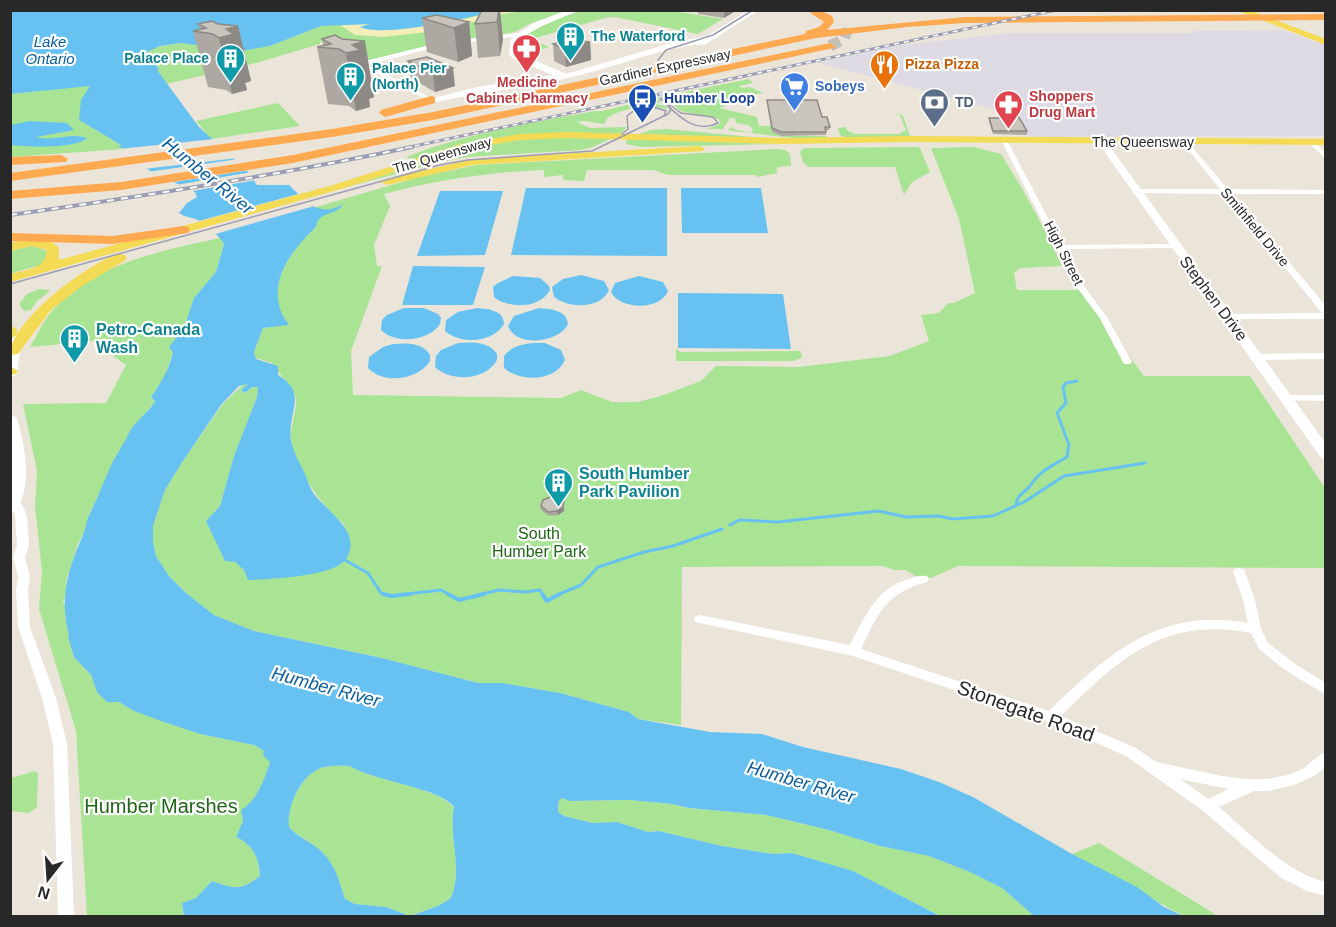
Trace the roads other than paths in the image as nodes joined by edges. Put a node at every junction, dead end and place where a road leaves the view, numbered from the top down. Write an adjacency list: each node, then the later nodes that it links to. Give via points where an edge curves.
1 (575, 10): 11 (street)
2 (755, 10): 18 (street, via 699,44)
3 (811, 10): 16 (highway, via 828,18 827,26)
4 (823, 10): 16 (highway, via 844,22 813,25)
5 (1240, 10): 12 (main road)
6 (1250, 14): 8 (highway, Gardiner Expressway); 9 (highway, Gardiner Expressway); 12 (main road)
7 (888, 15): 9 (highway)
8 (1326, 16)
9 (1214, 17): 16 (highway, Gardiner Expressway, via 965,20 835,32)
10 (1326, 22): 16 (highway, Gardiner Expressway, via 944,27)
11 (518, 35): 15 (street, via 456,42); 18 (street, via 514,56)
12 (1326, 40)
13 (830, 46): 16 (highway)
14 (355, 60): 15 (street)
15 (363, 64): 19 (street)
16 (664, 70): 17 (highway); 17 (highway, Gardiner Expressway)
17 (643, 75): 26 (highway, Gardiner Expressway); 26 (highway, via 386,119); 26 (highway, Gardiner Expressway, via 402,133); 26 (highway, via 330,152)
18 (563, 76): 19 (street)
19 (431, 100): 26 (highway, via 359,119)
20 (961, 141): 22 (main road, The Queensway); 31 (main road, The Queensway, via 746,146 472,162); 31 (main road, The Queensway, via 534,135 486,141 438,154)
21 (1184, 141): 23 (main road, The Queensway); 24 (main road, The Queensway); 33 (street, Smithfield Drive)
22 (1005, 142): 23 (main road, The Queensway); 40 (street, High Street)
23 (1102, 142): 32 (street, Stephen Drive)
24 (1311, 142): 25 (main road, The Queensway); 27 (street)
25 (1326, 142)
26 (279, 147): 29 (highway); 29 (highway, Gardiner Expressway); 29 (highway)
27 (1326, 157)
28 (10, 161): 29 (highway)
29 (101, 173): 30 (highway, Gardiner Expressway); 30 (highway, Gardiner Expressway, via 31,174); 30 (highway, via 58,185); 35 (highway)
30 (10, 181)
31 (341, 190): 36 (main road, The Queensway); 42 (main road, The Queensway)
32 (1136, 191): 33 (street); 38 (street, Stephen Drive)
33 (1225, 192): 34 (street); 45 (street, Smithfield Drive)
34 (1326, 192)
35 (10, 195)
36 (183, 230): 37 (highway, via 113,240); 42 (main road, The Queensway)
37 (10, 237)
38 (1175, 246): 40 (street); 46 (street, Stephen Drive)
39 (10, 247): 41 (main road, via 31,243 52,247 54,255)
40 (1061, 247): 51 (street, High Street, via 1077,282 1103,317)
41 (46, 267): 42 (main road, The Queensway); 43 (main road, The Queensway)
42 (73, 271): 44 (main road, The Queensway); 48 (main road)
43 (10, 278)
44 (10, 288)
45 (1326, 314): 46 (street)
46 (1228, 317): 50 (street, Stephen Drive)
47 (11, 333): 48 (street)
48 (13, 351): 52 (street)
49 (1326, 356): 50 (street)
50 (1258, 357): 53 (street, Stephen Drive)
51 (1127, 362)
52 (11, 372)
53 (1286, 398): 54 (street); 56 (street, Stephen Drive)
54 (1326, 398)
55 (10, 418): 57 (street, via 20,462)
56 (1326, 455)
57 (12, 505): 58 (street, via 20,509 23,546)
58 (15, 554): 71 (street, via 24,577 24,627 49,698 60,744)
59 (1239, 572): 62 (street)
60 (923, 579): 63 (street, via 901,585 886,595)
61 (700, 619): 63 (street, Stonegate Road)
62 (1255, 629): 64 (street, via 1269,652); 65 (street, via 1237,624 1206,624 1149,638 1112,660)
63 (854, 651): 65 (street, Stonegate Road)
64 (1326, 690)
65 (1051, 717): 67 (street, Stonegate Road, via 1131,752)
66 (1326, 758): 68 (street, via 1310,772 1294,778)
67 (1149, 764): 68 (street, via 1204,780); 69 (street, Stonegate Road)
68 (1250, 786): 69 (street)
69 (1207, 806): 70 (street, Stonegate Road, via 1286,873)
70 (1319, 888)
71 (66, 916)

